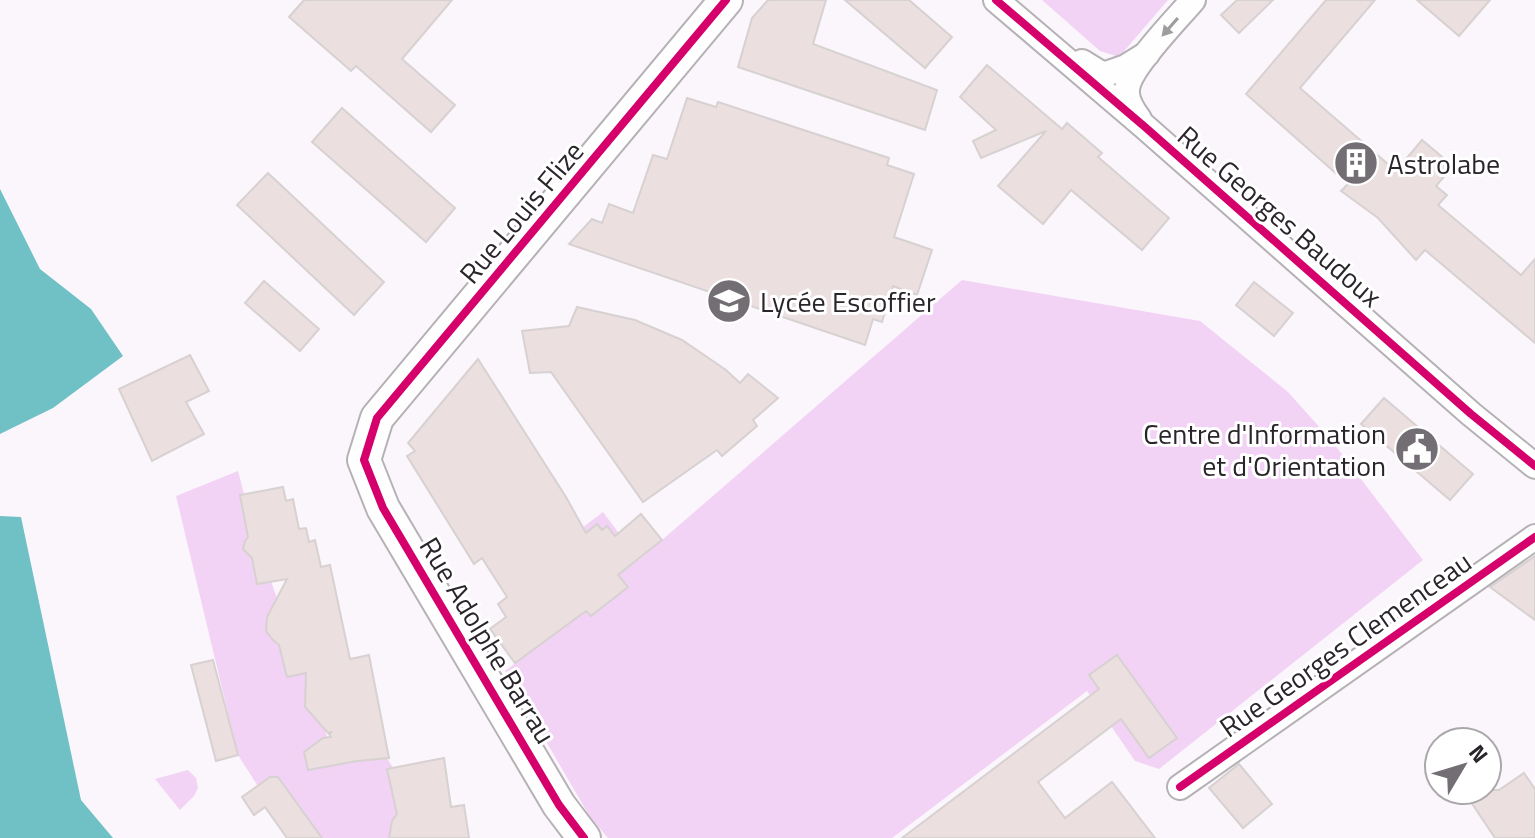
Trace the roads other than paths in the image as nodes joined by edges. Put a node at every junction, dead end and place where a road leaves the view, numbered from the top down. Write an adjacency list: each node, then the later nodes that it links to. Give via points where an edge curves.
1 (726, 0): 7 (street, Rue Louis Flize, via 377,418)
2 (996, 0): 6 (street, Rue Georges Baudoux)
3 (1011, 0): 5 (street, via 1103,75)
4 (1193, 0): 5 (street, one-way to 5)
5 (1147, 54): 6 (street, via 1127,90)
6 (1145, 127): 8 (street, Rue Georges Baudoux)
7 (364, 460): 11 (street, Rue Adolphe Barrau, via 383,508 559,805)
8 (1535, 466)
9 (1535, 537): 10 (street, Rue Georges Clemenceau)
10 (1180, 787)
11 (584, 838)

